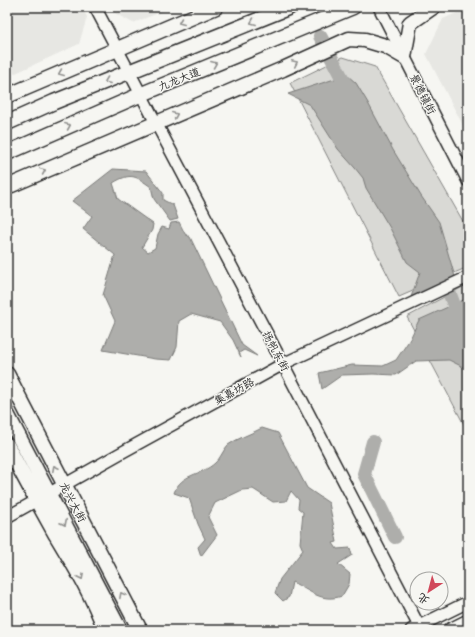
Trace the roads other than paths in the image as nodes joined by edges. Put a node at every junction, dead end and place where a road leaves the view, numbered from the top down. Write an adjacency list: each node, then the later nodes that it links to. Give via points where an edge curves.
1 (95, 7): 7 (street, 扬帆东街)
2 (216, 7): 7 (main road, one-way to 7)
3 (290, 7): 9 (main road, one-way to 9)
4 (353, 7): 10 (main road, 九龙大道, one-way to 4)
5 (379, 7): 8 (street, 景德镇街)
6 (433, 7): 8 (main road, via 410,23)
7 (118, 49): 9 (street, 扬帆东街); 11 (main road, one-way to 11)
8 (404, 57): 13 (main road, one-way to 8, via 349,39 365,40 385,46); 15 (street, 景德镇街)
9 (130, 72): 10 (street, 扬帆东街); 12 (main road, one-way to 12)
10 (142, 94): 13 (street, 扬帆东街); 14 (main road, 九龙大道, one-way to 10)
11 (7, 96)
12 (7, 123)
13 (156, 123): 16 (main road, one-way to 13); 18 (street, 扬帆东街)
14 (7, 153)
15 (468, 181)
16 (7, 186)
17 (468, 276): 18 (street, 集嘉坊路)
18 (283, 364): 22 (street, 集嘉坊路); 27 (street, 扬帆东街)
19 (7, 374): 22 (main road, 龙兴大街, one-way to 19)
20 (7, 414): 23 (main road, 龙兴大街)
21 (7, 445): 23 (main road)
22 (64, 485): 23 (street, 集嘉坊路); 30 (main road, 龙兴大街, one-way to 22)
23 (43, 497): 24 (street, 集嘉坊路); 28 (main road, one-way to 28, via 56,535 71,559); 29 (main road, 龙兴大街, one-way to 29)
24 (7, 517)
25 (468, 602): 27 (street)
26 (468, 620): 31 (street)
27 (417, 629)
28 (106, 630)
29 (120, 630)
30 (140, 630)
31 (448, 630)

